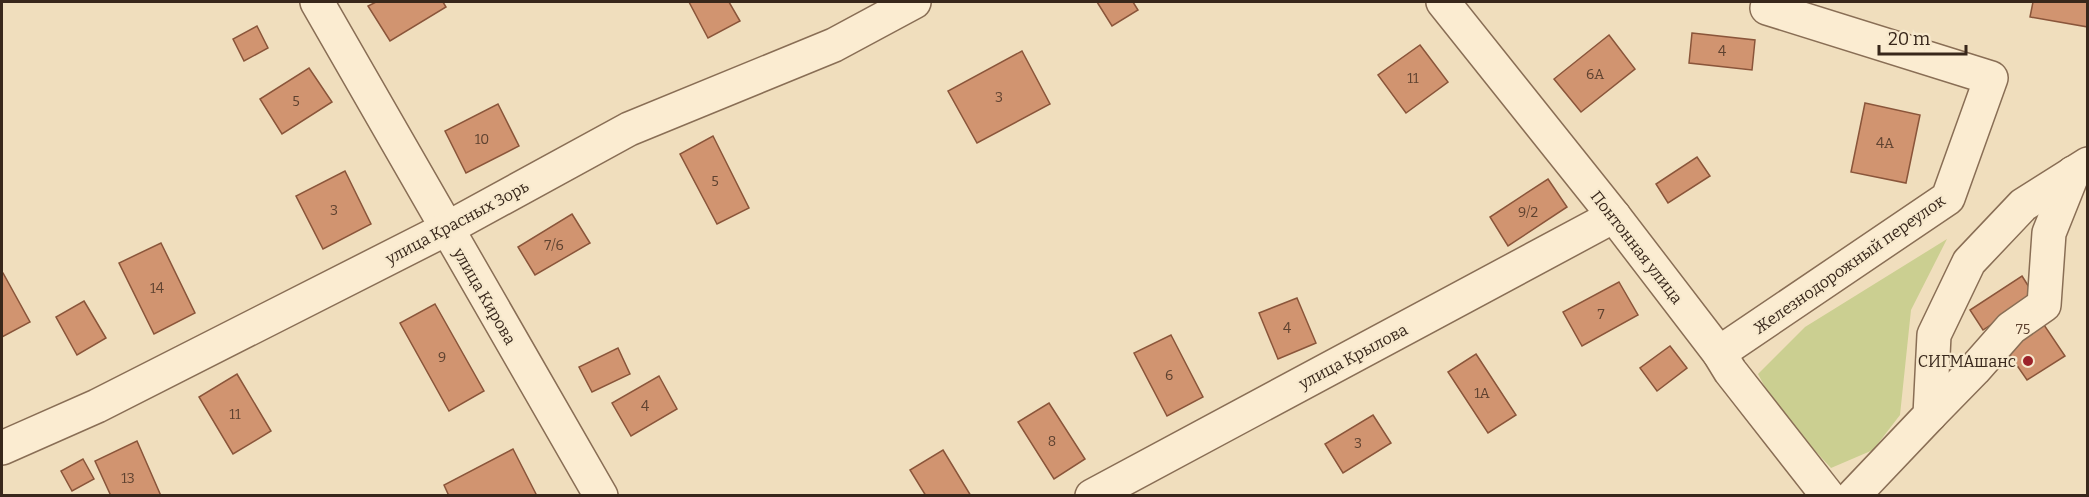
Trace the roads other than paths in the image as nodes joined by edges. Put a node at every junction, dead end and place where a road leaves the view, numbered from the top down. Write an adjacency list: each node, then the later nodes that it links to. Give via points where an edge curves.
1 (317, 2): 7 (street, улица Кирова)
2 (914, 2): 7 (street, улица Красных Зорь, via 834,45 629,129)
3 (1443, 2): 6 (street, Понтонная улица)
4 (1767, 8): 8 (street, Железнодорожный переулок, via 1991,78 1948,198)
5 (2080, 169): 9 (street, via 2049,233 2044,305 2012,328); 9 (street, via 2024,205 1969,262 1934,335)
6 (1614, 216): 8 (street, Понтонная улица); 12 (street, улица Крылова)
7 (446, 229): 10 (street, улица Красных Зорь, via 97,406); 11 (street, улица Кирова)
8 (1719, 353): 13 (street, Понтонная улица)
9 (1930, 415): 14 (street)
10 (2, 448)
11 (601, 495)
12 (1092, 495)
13 (1828, 495)
14 (1853, 495)

